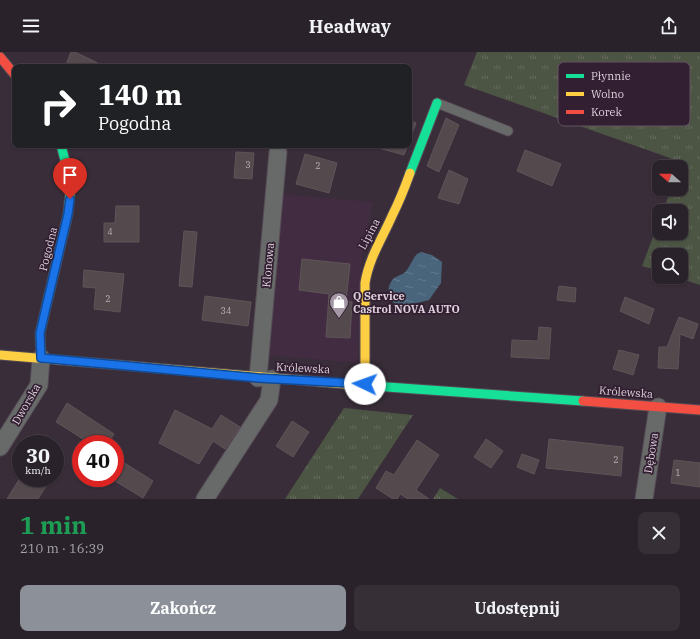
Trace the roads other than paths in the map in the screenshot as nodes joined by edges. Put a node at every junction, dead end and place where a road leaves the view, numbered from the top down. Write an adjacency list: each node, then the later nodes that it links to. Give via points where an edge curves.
1 (0, 57): 2 (street)
2 (12, 71)
3 (437, 103): 4 (lane); 10 (street, Lipina, via 403,191 367,268)
4 (508, 131)
5 (63, 148): 8 (street, Pogodna, via 70,184 68,214 40,333)
6 (278, 152): 9 (street, Klonowa)
7 (0, 355): 8 (street, Królewska)
8 (41, 358): 9 (street, Królewska); 13 (street, Dworska, via 40,385)
9 (265, 378): 10 (street, Królewska); 14 (street, Klonowa, via 269,400)
10 (365, 384): 11 (street, Królewska)
11 (658, 407): 12 (street, Królewska); 15 (street, Dębowa)
12 (700, 410)
13 (0, 446)
14 (205, 499)
15 (644, 499)

